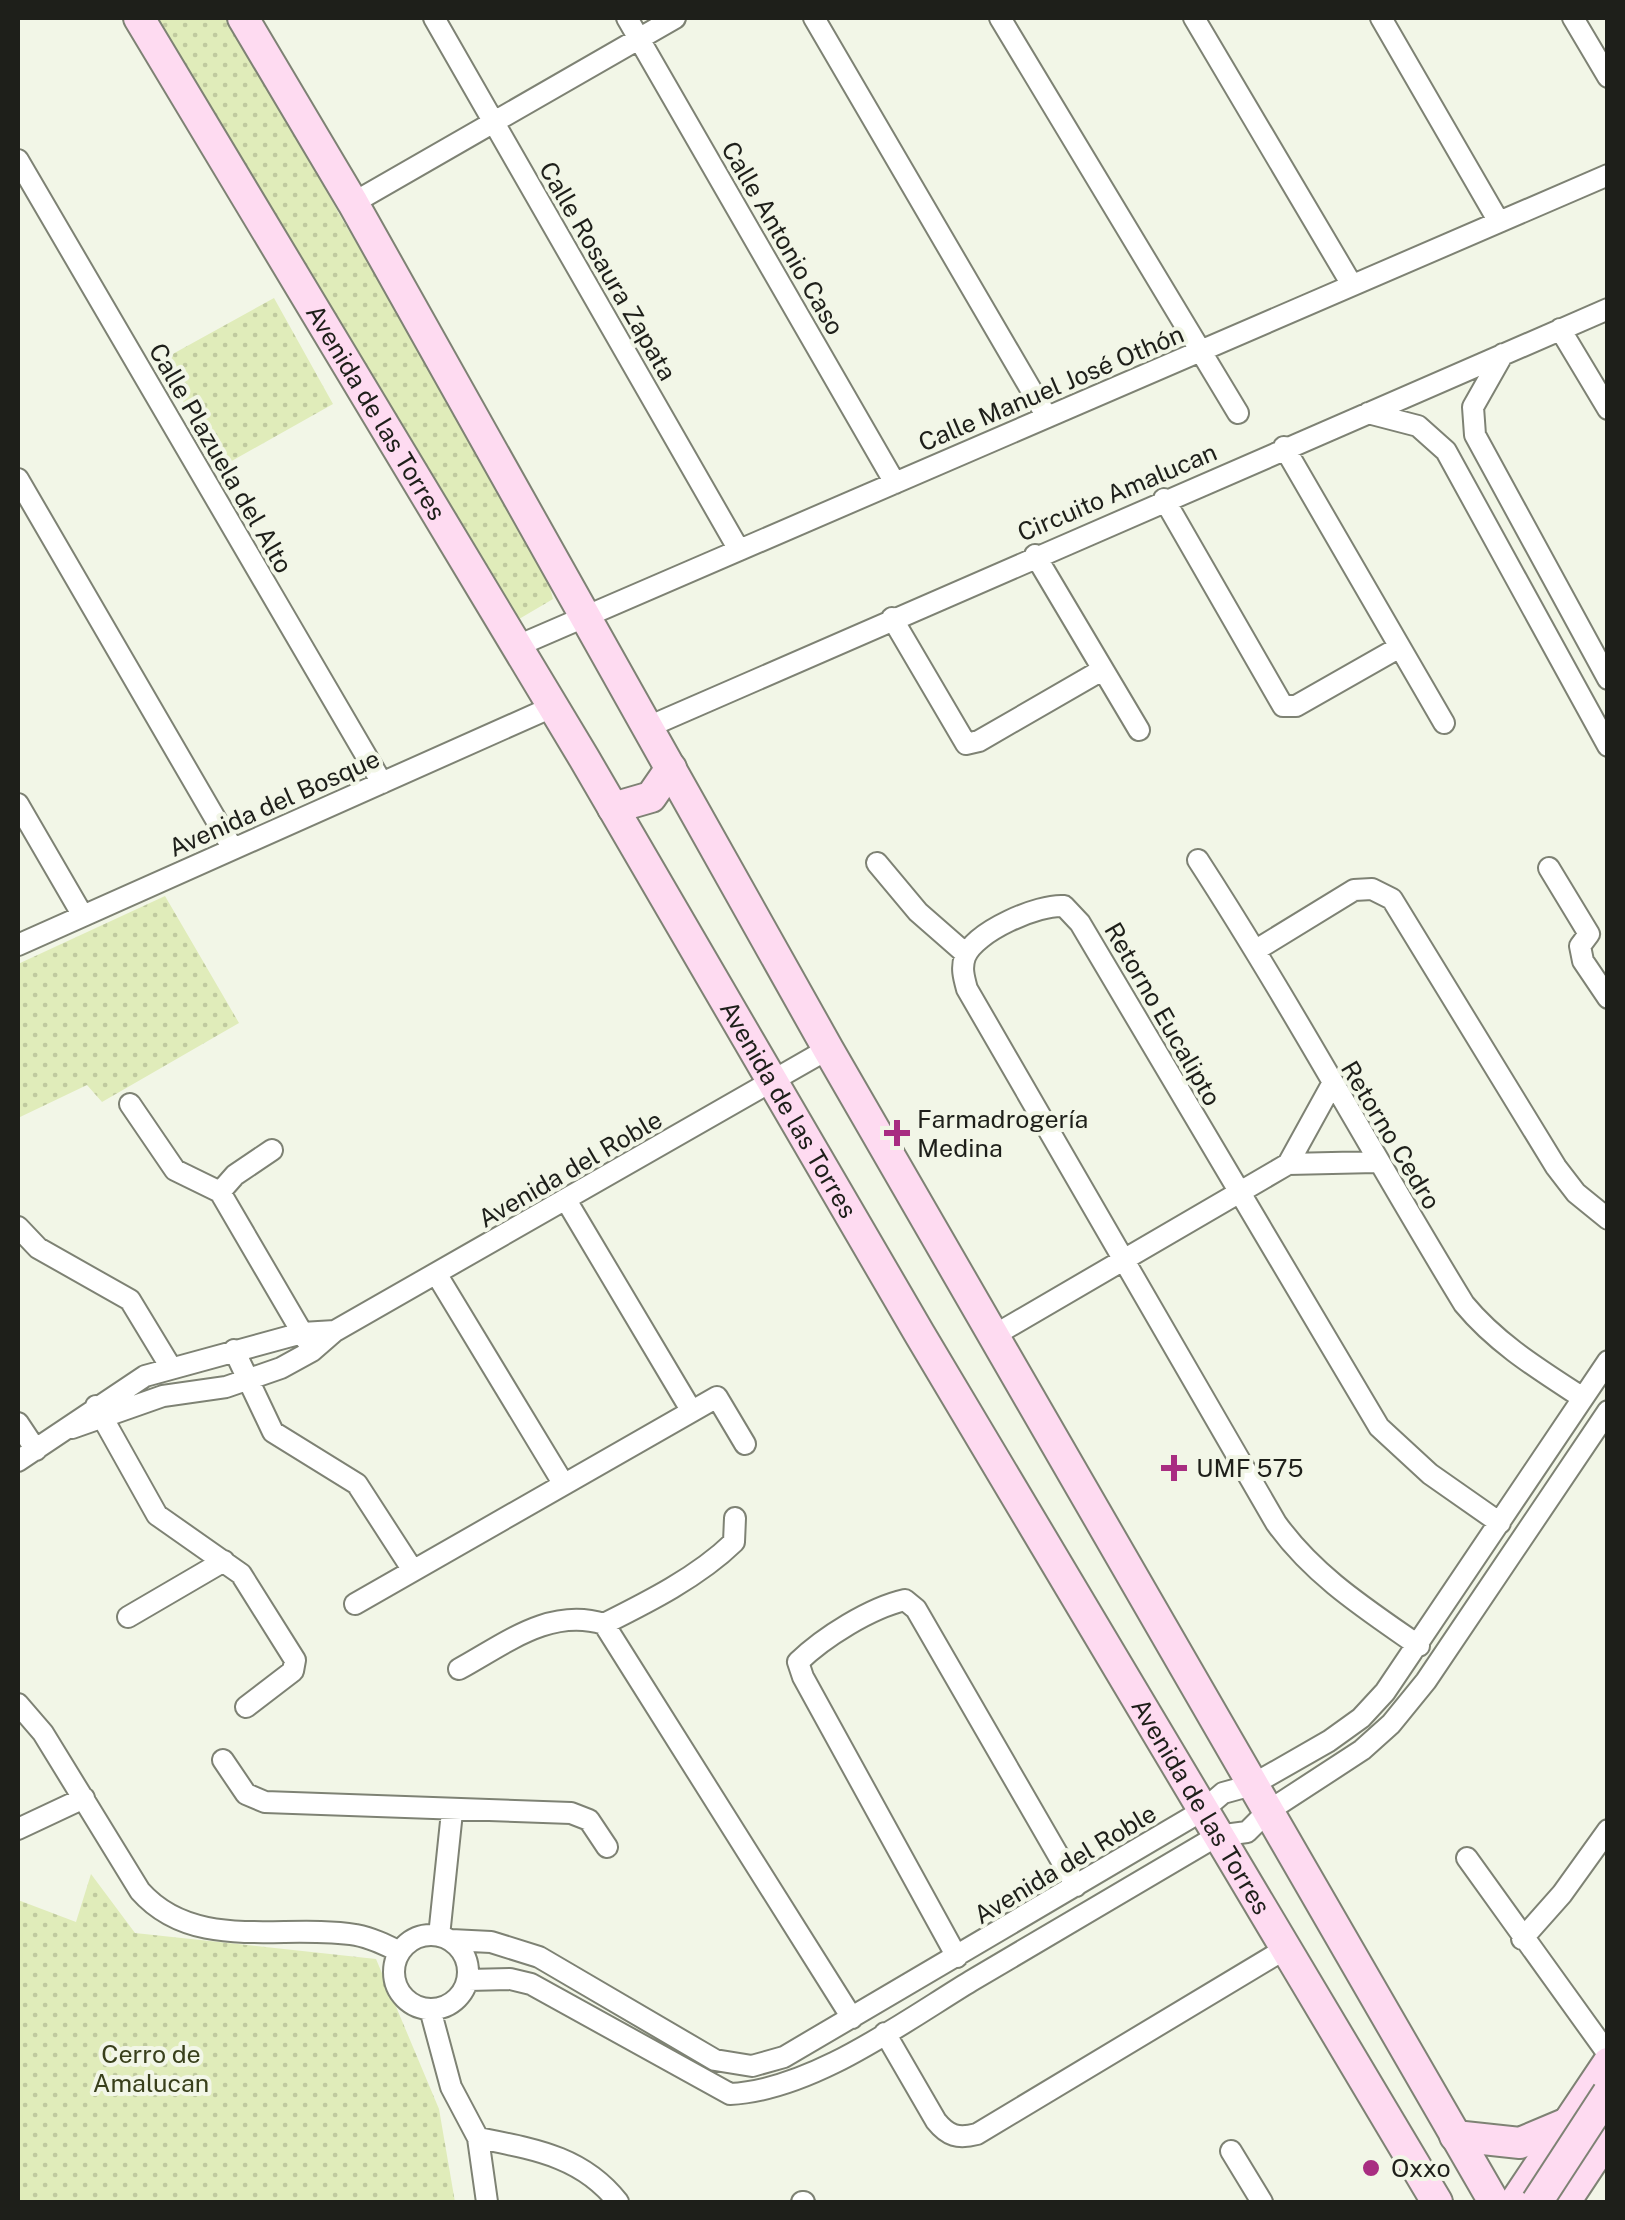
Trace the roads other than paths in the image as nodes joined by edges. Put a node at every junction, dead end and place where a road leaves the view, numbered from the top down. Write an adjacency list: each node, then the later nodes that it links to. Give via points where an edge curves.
1 (139, 18): 37 (street, Avenida de las Torres)
2 (243, 18): 16 (street)
3 (434, 18): 13 (street, Calle Rosaura Zapata)
4 (628, 18): 11 (street, Calle Antonio Caso)
5 (675, 18): 11 (street)
6 (814, 18): 26 (street)
7 (1000, 18): 21 (street)
8 (1194, 18): 18 (street)
9 (1381, 18): 17 (street)
10 (1574, 18): 12 (street)
11 (639, 38): 13 (street); 31 (street, Calle Antonio Caso)
12 (1608, 77)
13 (494, 122): 16 (street); 33 (street, Calle Rosaura Zapata)
14 (18, 160): 47 (street, Calle Plazuela del Alto)
15 (1608, 175): 17 (street, Calle Manuel José Othón)
16 (353, 203): 35 (street)
17 (1499, 222): 18 (street, Calle Manuel José Othón)
18 (1352, 285): 21 (street, Calle Manuel José Othón)
19 (1608, 308): 20 (street, Circuito Amalucan)
20 (1560, 330): 22 (street, Circuito Amalucan); 23 (street)
21 (1200, 350): 25 (street); 26 (street, Calle Manuel José Othón)
22 (1504, 354): 24 (street, Circuito Amalucan); 27 (street, via 1473,407)
23 (1608, 409)
24 (1366, 412): 28 (street, Circuito Amalucan); 29 (street, via 1418,426)
25 (1238, 413)
26 (1047, 417): 31 (street, Calle Manuel José Othón)
27 (1475, 435): 29 (street); 40 (street)
28 (1284, 447): 32 (street, Circuito Amalucan); 38 (street)
29 (1446, 451): 45 (street)
30 (18, 479): 50 (street)
31 (894, 483): 33 (street, Calle Manuel José Othón)
32 (1164, 499): 34 (street, Circuito Amalucan); 38 (street, via 1282,706 1296,706)
33 (739, 550): 35 (street, Calle Manuel José Othón)
34 (1034, 555): 36 (street, Circuito Amalucan); 39 (street)
35 (587, 616): 37 (street, Calle Manuel José Othón); 43 (street)
36 (892, 618): 39 (street, via 966,744); 43 (street, Circuito Amalucan)
37 (515, 647): 41 (street, Avenida de las Torres)
38 (1398, 648): 42 (street)
39 (1102, 670): 44 (street)
40 (1608, 679)
41 (552, 707): 47 (street, Avenida del Bosque); 49 (street, Avenida de las Torres)
42 (1444, 723)
43 (648, 727): 46 (street)
44 (1138, 730)
45 (1608, 746)
46 (670, 768): 49 (street, via 651,798); 60 (street)
47 (382, 782): 50 (street, Avenida del Bosque)
48 (18, 804): 54 (street)
49 (612, 808): 61 (street, Avenida de las Torres)
50 (232, 849): 54 (street, Avenida del Bosque)
51 (1198, 860): 57 (street, Retorno Cedro)
52 (878, 863): 58 (street, via 918,912)
53 (1549, 868): 55 (street)
54 (83, 916): 56 (street, Avenida del Bosque)
55 (1598, 928): 59 (street, via 1580,946)
56 (18, 945)
57 (1256, 950): 62 (street, Retorno Cedro); 70 (street, via 1354,890 1392,899 1556,1167)
58 (966, 954): 67 (street, Retorno Eucalipto, via 980,938 1042,904 1064,906 1080,922); 72 (street, via 967,990)
59 (1608, 998)
60 (828, 1049): 61 (street, Avenida del Roble); 74 (street)
61 (772, 1082): 69 (street, Avenida del Roble); 105 (street, Avenida de las Torres)
62 (1331, 1086): 65 (street, Retorno Cedro); 66 (street)
63 (130, 1104): 68 (street, via 174,1170)
64 (272, 1150): 68 (street)
65 (1376, 1162): 66 (street); 81 (street, Retorno Cedro, via 1485,1330)
66 (1288, 1164): 67 (street)
67 (1237, 1191): 72 (street); 90 (street, Retorno Eucalipto, via 1379,1427 1416,1464)
68 (220, 1192): 75 (street)
69 (566, 1200): 73 (street, Avenida del Roble); 82 (street)
70 (1608, 1220)
71 (18, 1227): 78 (street, via 38,1248 130,1300)
72 (1122, 1259): 74 (street); 96 (street, via 1297,1552)
73 (437, 1275): 75 (street, Avenida del Roble); 88 (street)
74 (993, 1336): 101 (street)
75 (308, 1342): 76 (street, Avenida del Roble); 79 (street, Avenida del Roble)
76 (225, 1352): 78 (street, Avenida del Roble); 79 (street, via 244,1364); 80 (street, via 215,1372)
77 (1608, 1361): 81 (street, Avenida del Roble)
78 (170, 1366): 84 (street, Avenida del Roble)
79 (247, 1380): 80 (street, Avenida del Roble); 92 (street, via 273,1432 368,1496)
80 (226, 1386): 84 (street, Avenida del Roble)
81 (1583, 1398): 90 (street, Avenida del Roble)
82 (691, 1410): 86 (street, via 717,1396); 88 (street)
83 (1608, 1411): 104 (street, Avenida del Roble, via 1391,1724)
84 (100, 1413): 87 (street, Avenida del Roble); 91 (street, via 157,1515)
85 (18, 1423): 87 (street)
86 (745, 1444)
87 (27, 1455)
88 (563, 1483): 92 (street)
89 (735, 1518): 95 (street, via 734,1542 716,1560)
90 (1500, 1522): 96 (street, Avenida del Roble)
91 (224, 1561): 94 (street); 99 (street, via 240,1574 295,1660 293,1671)
92 (412, 1569): 93 (street)
93 (356, 1604)
94 (128, 1618)
95 (604, 1624): 97 (street, via 579,1616 548,1621); 118 (street)
96 (1419, 1646): 101 (street, Avenida del Roble, via 1361,1718)
97 (458, 1670)
98 (18, 1704): 102 (street)
99 (246, 1706)
100 (223, 1760): 103 (street, via 255,1800)
101 (1252, 1785): 104 (street); 105 (street, Avenida del Roble, via 1223,1793)
102 (84, 1798): 106 (street); 114 (street, via 140,1891 182,1923 356,1935)
103 (452, 1812): 108 (street, via 580,1815); 111 (street)
104 (1267, 1812): 105 (street, Avenida del Roble, via 1247,1832); 124 (street)
105 (1210, 1824): 110 (street, Avenida del Roble); 113 (street, Avenida de las Torres); 119 (street, Avenida del Roble)
106 (18, 1830)
107 (1608, 1830): 112 (street)
108 (608, 1846)
109 (1468, 1858): 112 (street)
110 (1076, 1886): 115 (street, Avenida del Roble); 115 (street, via 916,1609 905,1600 890,1604 827,1640 798,1662)
111 (445, 1938): 114 (street, via 424,1936); 116 (street, via 466,1958); 118 (street, Avenida del Roble, via 491,1942 539,1958 715,2060 752,2066)
112 (1522, 1939): 120 (street)
113 (1285, 1949): 119 (street, via 961,2138 936,2121); 129 (street, Avenida de las Torres)
114 (400, 1952): 117 (street, via 395,1982 415,2006)
115 (957, 1957): 118 (street, Avenida del Roble)
116 (468, 1980): 117 (street, via 460,1996); 119 (street, Avenida del Roble, via 531,1984 730,2094 794,2081)
117 (430, 2010): 126 (street, via 445,2070)
118 (852, 2018)
119 (884, 2033)
120 (1608, 2054)
121 (1608, 2063): 123 (street)
122 (1608, 2093): 130 (street, bridge)
123 (1567, 2122): 124 (street, via 1520,2142); 130 (street)
124 (1455, 2136): 135 (street)
125 (1608, 2137): 137 (street)
126 (478, 2138): 131 (street); 132 (street, via 570,2160)
127 (1232, 2151): 133 (street)
128 (1608, 2175): 138 (street)
129 (1418, 2187): 134 (street, Avenida de las Torres)
130 (1535, 2194): 136 (street)
131 (487, 2202)
132 (618, 2202)
133 (1262, 2202)
134 (1437, 2202)
135 (1494, 2202)
136 (1515, 2202)
137 (1565, 2202)
138 (1589, 2202)

